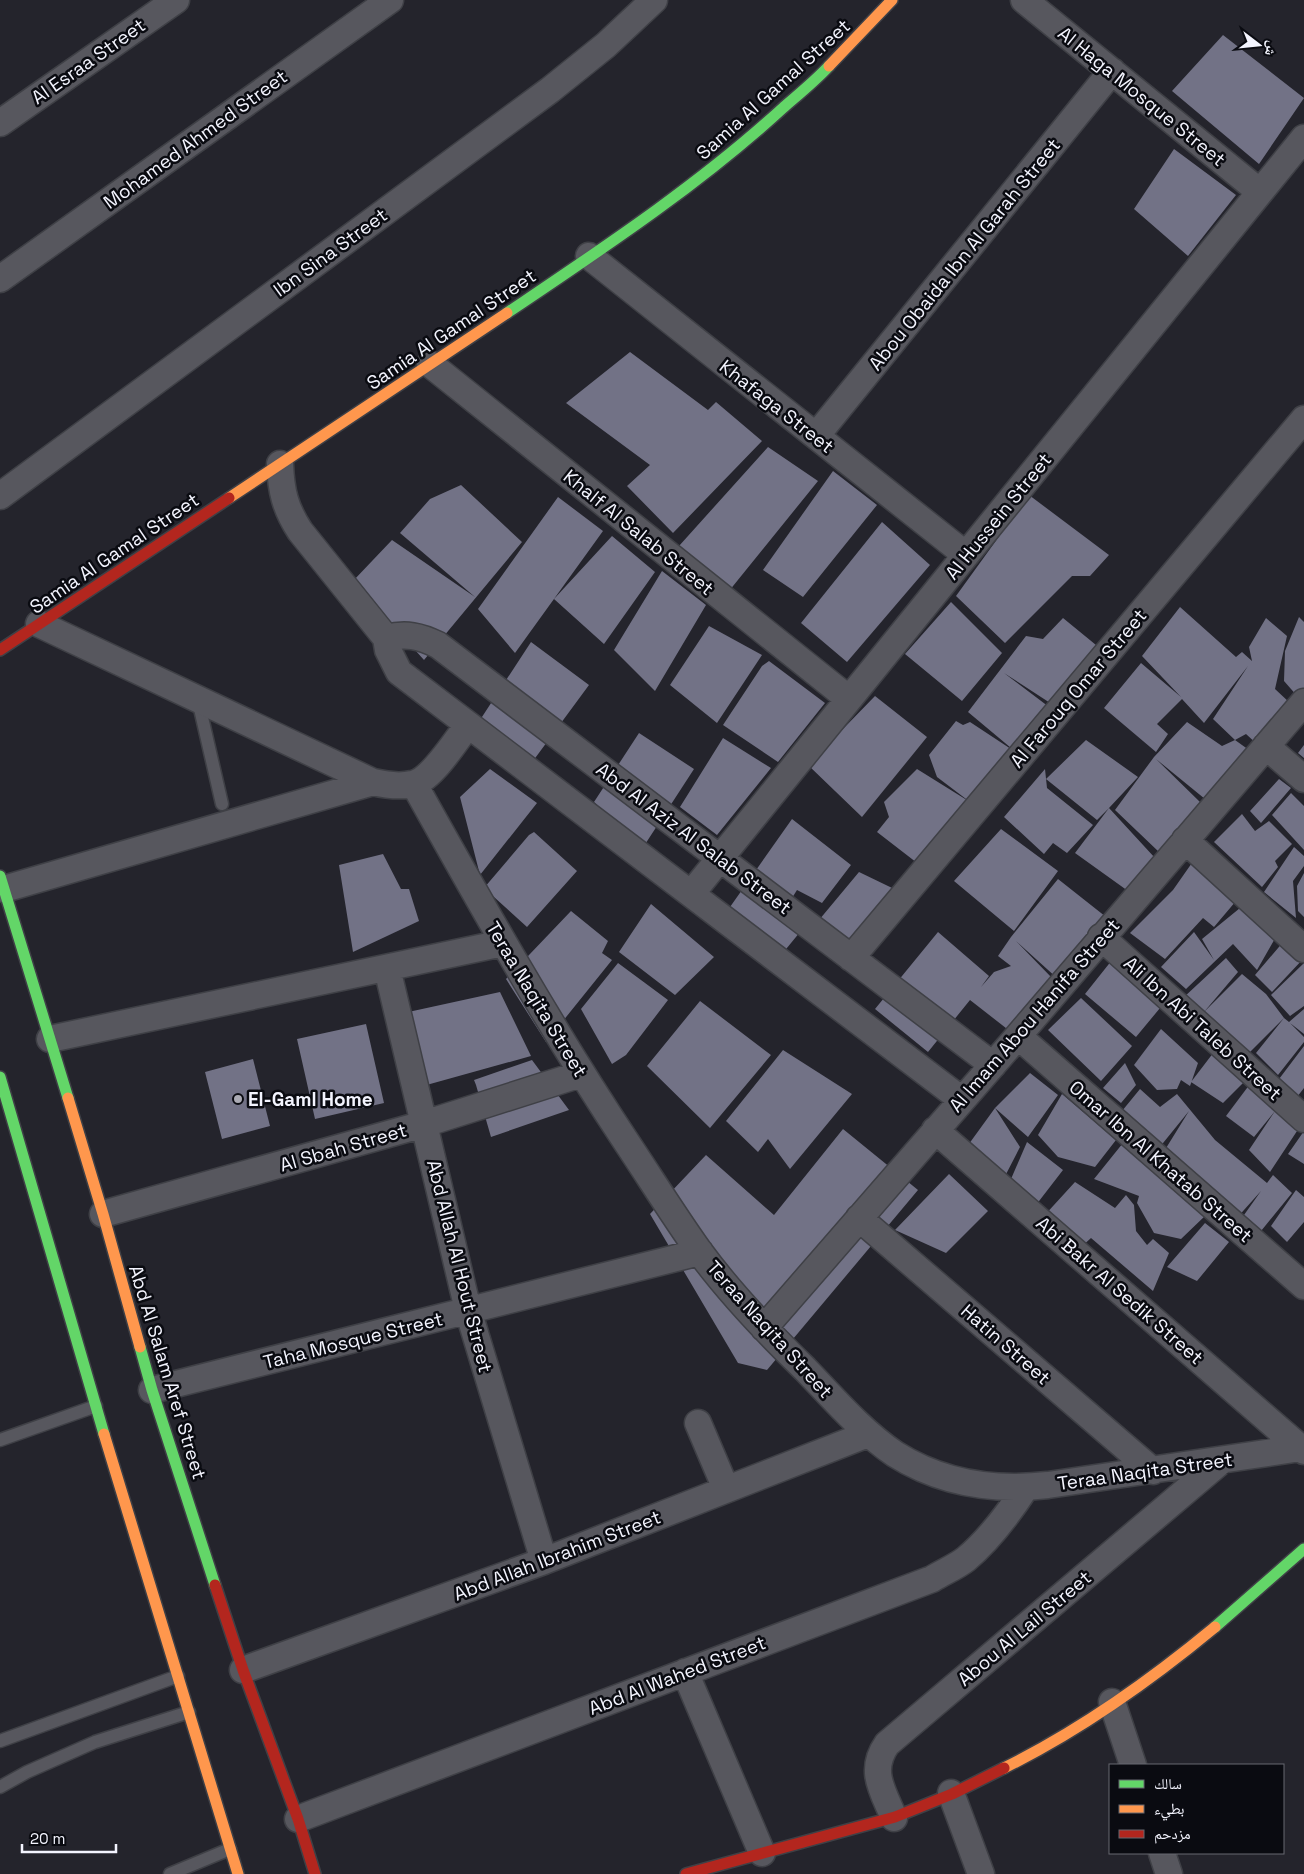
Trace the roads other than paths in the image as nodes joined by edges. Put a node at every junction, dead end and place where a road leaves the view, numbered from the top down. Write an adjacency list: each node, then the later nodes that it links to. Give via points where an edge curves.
1 (176, 0): 7 (street, Al Esraa Street)
2 (390, 0): 11 (street, Mohamed Ahmed Street)
3 (654, 0): 16 (street, Ibn Sina Street, via 606,45 550,90)
4 (892, 0): 10 (main road, Samia Al Gamal Street, via 822,73 716,166)
5 (1024, 0): 6 (street, Al Haga Mosque Street)
6 (1112, 72): 9 (street, Al Haga Mosque Street); 14 (street, Abou Obaida Ibn Al Garah Street)
7 (0, 123)
8 (1304, 138): 9 (street, Al Hussein Street)
9 (1260, 192): 17 (street, Al Hussein Street)
10 (589, 256): 12 (main road, Samia Al Gamal Street); 14 (street, Khafaga Street)
11 (0, 279)
12 (430, 364): 15 (main road, Samia Al Gamal Street); 21 (street, Khalf Al Salab Street)
13 (1304, 419): 37 (street, Al Farouq Omar Street)
14 (816, 436): 17 (street, Khafaga Street)
15 (280, 464): 18 (main road, Samia Al Gamal Street); 19 (street, via 284,499 290,516)
16 (0, 496)
17 (966, 555): 21 (street, Al Hussein Street)
18 (39, 624): 20 (main road, Samia Al Gamal Street); 22 (street)
19 (386, 638): 24 (street, via 399,672); 31 (street, Abd Al Aziz Al Salab Street, via 413,635 438,645)
20 (0, 650)
21 (849, 699): 31 (street, Al Hussein Street)
22 (198, 700): 27 (street); 29 (lane)
23 (1304, 702): 25 (street, Al Imam Abou Hanifa Street)
24 (468, 725): 28 (street, via 430,774); 33 (street)
25 (1266, 746): 26 (street); 30 (street, Al Imam Abou Hanifa Street)
26 (1304, 779)
27 (373, 782): 28 (street); 32 (street)
28 (414, 784): 35 (street, Teraa Naqita Street)
29 (222, 804)
30 (1185, 840): 34 (street, Al Imam Abou Hanifa Street); 36 (street)
31 (720, 859): 33 (street, Al Hussein Street); 37 (street, Abd Al Aziz Al Salab Street)
32 (2, 883): 40 (main road, Abd Al Salam Aref Street)
33 (691, 894): 44 (street)
34 (1101, 937): 39 (street, Al Imam Abou Hanifa Street); 45 (street, Ali Ibn Abi Taleb Street)
35 (503, 943): 38 (street); 42 (street, Teraa Naqita Street)
36 (1304, 949)
37 (851, 958): 41 (street, Abd Al Aziz Al Salab Street)
38 (386, 968): 40 (street); 46 (street, Abd Allah Al Hout Street)
39 (1018, 1036): 41 (street, Al Imam Abou Hanifa Street); 51 (street, Omar Ibn Al Khatab Street)
40 (50, 1039): 48 (main road, Abd Al Salam Aref Street)
41 (993, 1065): 44 (street, Al Imam Abou Hanifa Street)
42 (581, 1074): 46 (street, Al Sbah Street); 50 (street, Teraa Naqita Street)
43 (1, 1082): 55 (main road)
44 (962, 1100): 47 (street, Al Imam Abou Hanifa Street)
45 (1304, 1119)
46 (424, 1124): 48 (street, Al Sbah Street); 52 (street, Abd Allah Al Hout Street)
47 (935, 1130): 49 (street, Al Imam Abou Hanifa Street); 59 (street, Abi Bakr Al Sedik Street)
48 (103, 1214): 54 (main road, Abd Al Salam Aref Street)
49 (859, 1218): 53 (street, Al Imam Abou Hanifa Street); 61 (street, Hatin Street)
50 (700, 1252): 52 (street, Taha Mosque Street); 53 (street, Teraa Naqita Street)
51 (1304, 1286)
52 (468, 1310): 54 (street, Taha Mosque Street); 65 (street, Abd Allah Al Hout Street)
53 (764, 1328): 57 (street, Teraa Naqita Street)
54 (152, 1390): 66 (main road, Abd Al Salam Aref Street)
55 (96, 1406): 58 (lane); 68 (main road)
56 (698, 1423): 63 (street)
57 (868, 1434): 62 (street, Teraa Naqita Street, via 926,1470 958,1481); 63 (street, Abd Allah Ibrahim Street)
58 (0, 1440)
59 (1303, 1450): 60 (street, Teraa Naqita Street)
60 (1221, 1461): 61 (street, Teraa Naqita Street); 75 (street, Abou Al Lail Street, via 887,1744 880,1754 877,1775)
61 (1153, 1470): 62 (street, Teraa Naqita Street)
62 (1026, 1488): 67 (street, Abd Al Wahed Street, via 988,1538 965,1560 932,1579)
63 (726, 1489): 65 (street, Abd Allah Ibrahim Street)
64 (1302, 1555): 69 (main road, via 1212,1628)
65 (544, 1561): 66 (street, Abd Allah Ibrahim Street)
66 (243, 1670): 76 (main road, Abd Al Salam Aref Street)
67 (685, 1672): 76 (street, Abd Al Wahed Street); 78 (street)
68 (178, 1676): 70 (main road); 71 (lane)
69 (1112, 1702): 72 (street); 74 (main road, via 1082,1724 985,1779)
70 (189, 1712): 73 (lane, via 95,1742); 77 (main road)
71 (0, 1741)
72 (1133, 1764)
73 (0, 1787)
74 (952, 1793): 75 (main road); 84 (street)
75 (894, 1818): 78 (main road)
76 (298, 1819): 82 (main road, Abd Al Salam Aref Street)
77 (230, 1849): 80 (lane); 81 (main road)
78 (762, 1854): 83 (main road)
79 (1162, 1854): 85 (street)
80 (170, 1874)
81 (238, 1874)
82 (315, 1874)
83 (686, 1874)
84 (980, 1874)
85 (1169, 1874)

